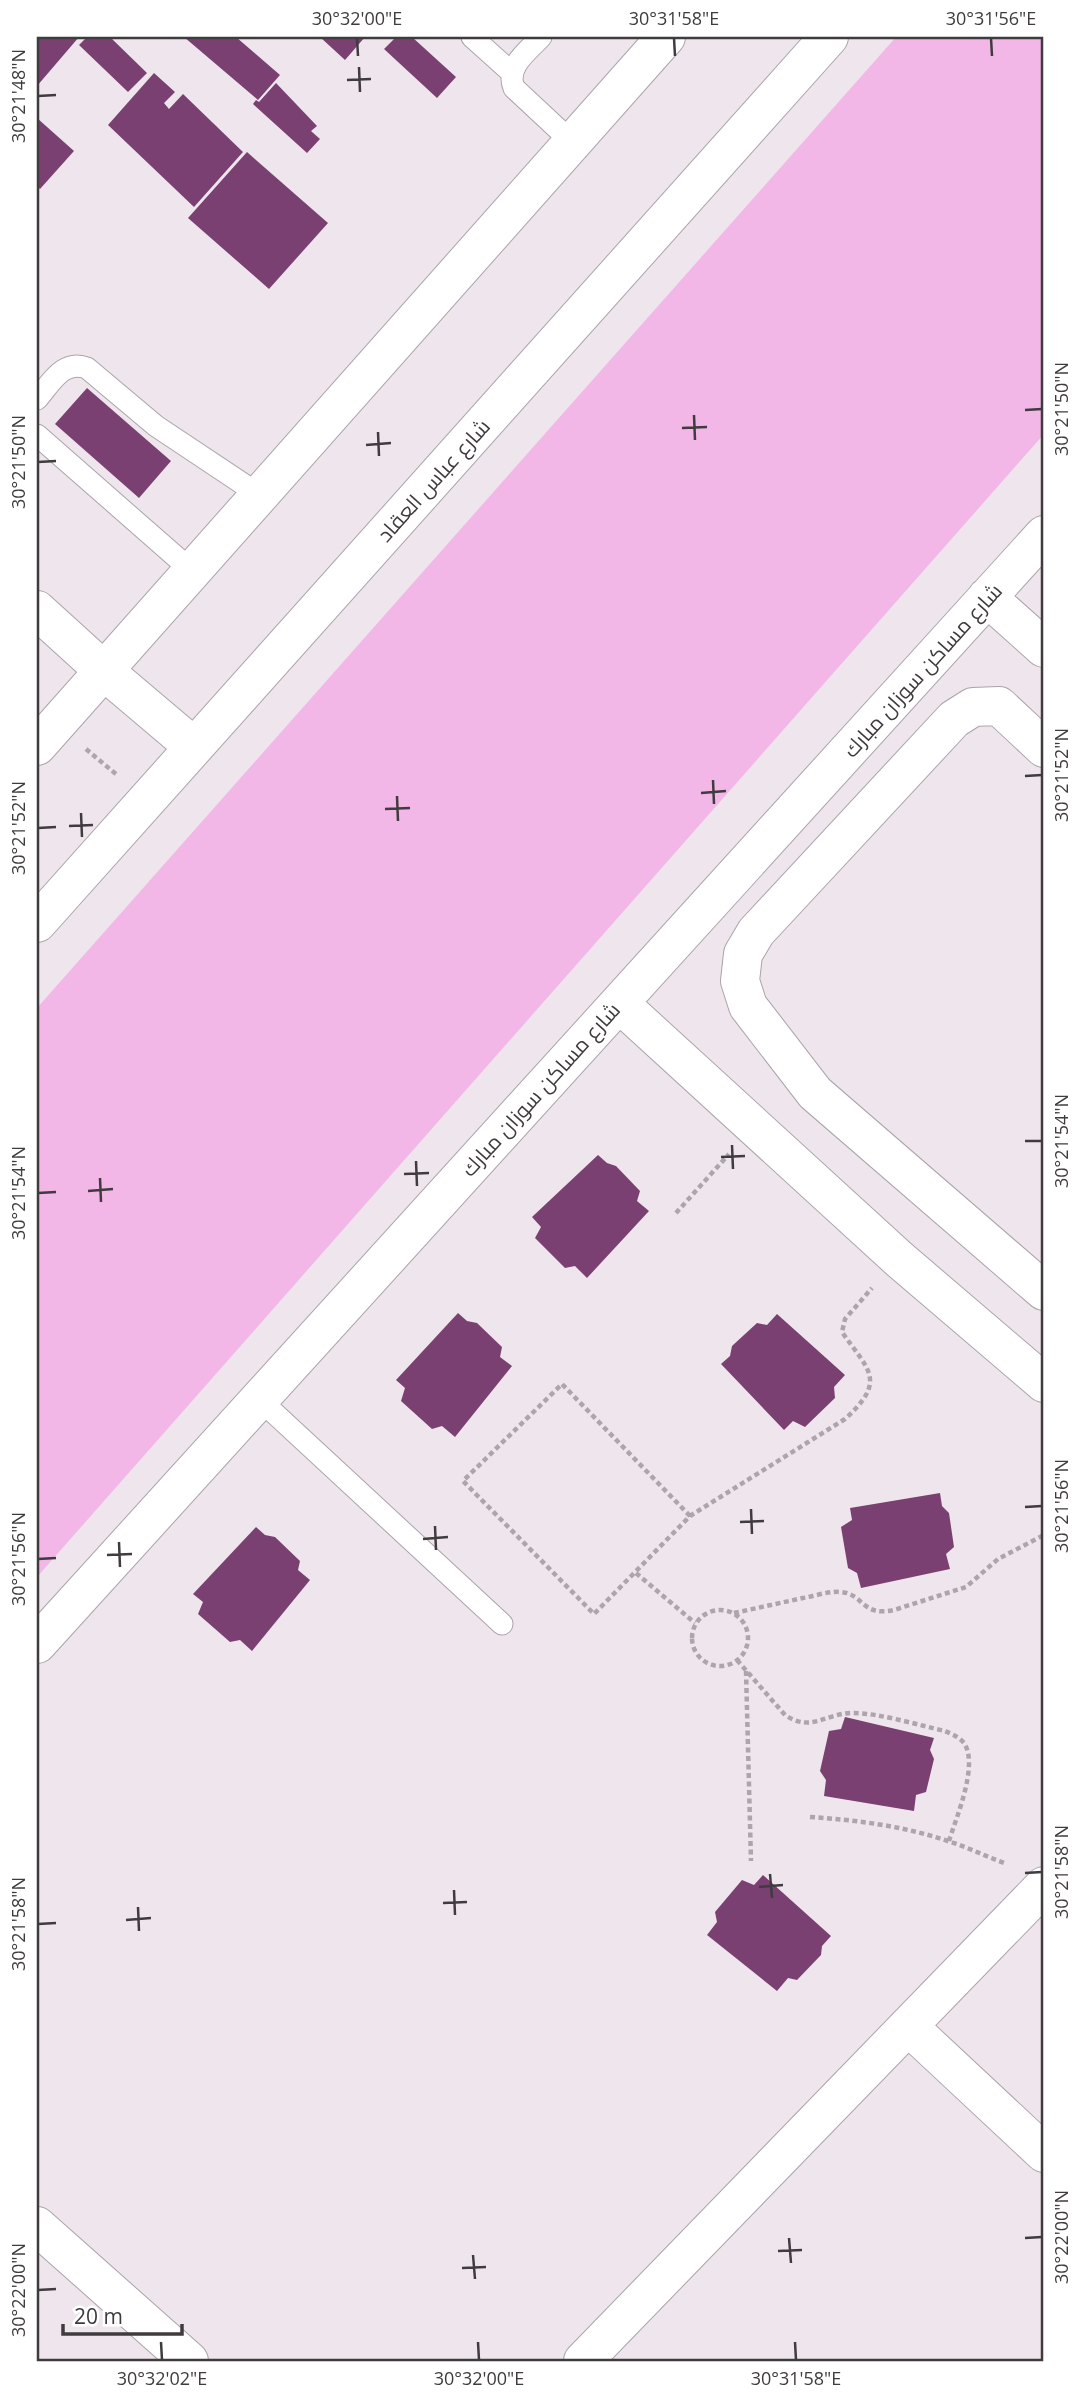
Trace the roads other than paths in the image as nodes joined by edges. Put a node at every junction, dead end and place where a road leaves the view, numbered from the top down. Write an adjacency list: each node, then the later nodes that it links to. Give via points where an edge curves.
1 (472, 37): 5 (lane)
2 (541, 37): 5 (lane)
3 (829, 37): 17 (street, شارع عباس العقاد)
4 (654, 41): 6 (street)
5 (511, 72): 6 (lane, via 514,88)
6 (573, 143): 9 (street)
7 (37, 399): 9 (lane, via 71,365 87,368 156,426)
8 (37, 435): 11 (lane)
9 (258, 494): 11 (street)
10 (1044, 535): 12 (street, شارع مساكن سوزان مبارك)
11 (191, 570): 15 (street)
12 (988, 597): 14 (street); 20 (street, شارع مساكن سوزان مبارك)
13 (37, 610): 15 (street)
14 (1044, 649)
15 (103, 670): 16 (street); 17 (street)
16 (47, 734)
17 (194, 747): 19 (street, شارع عباس العقاد)
18 (1044, 748): 21 (street, via 999,706 973,707 954,719 756,932 743,954 740,981 748,1006 816,1093)
19 (37, 923)
20 (619, 1003): 22 (street, via 899,1259); 23 (street, شارع مساكن سوزان مبارك)
21 (1044, 1292)
22 (1044, 1383)
23 (258, 1399): 24 (lane); 25 (street, شارع مساكن سوزان مبارك)
24 (502, 1624)
25 (37, 1644)
26 (1044, 1886): 27 (street)
27 (908, 2026): 28 (street); 31 (street)
28 (1044, 2152)
29 (37, 2225): 30 (street)
30 (189, 2361)
31 (583, 2361)

